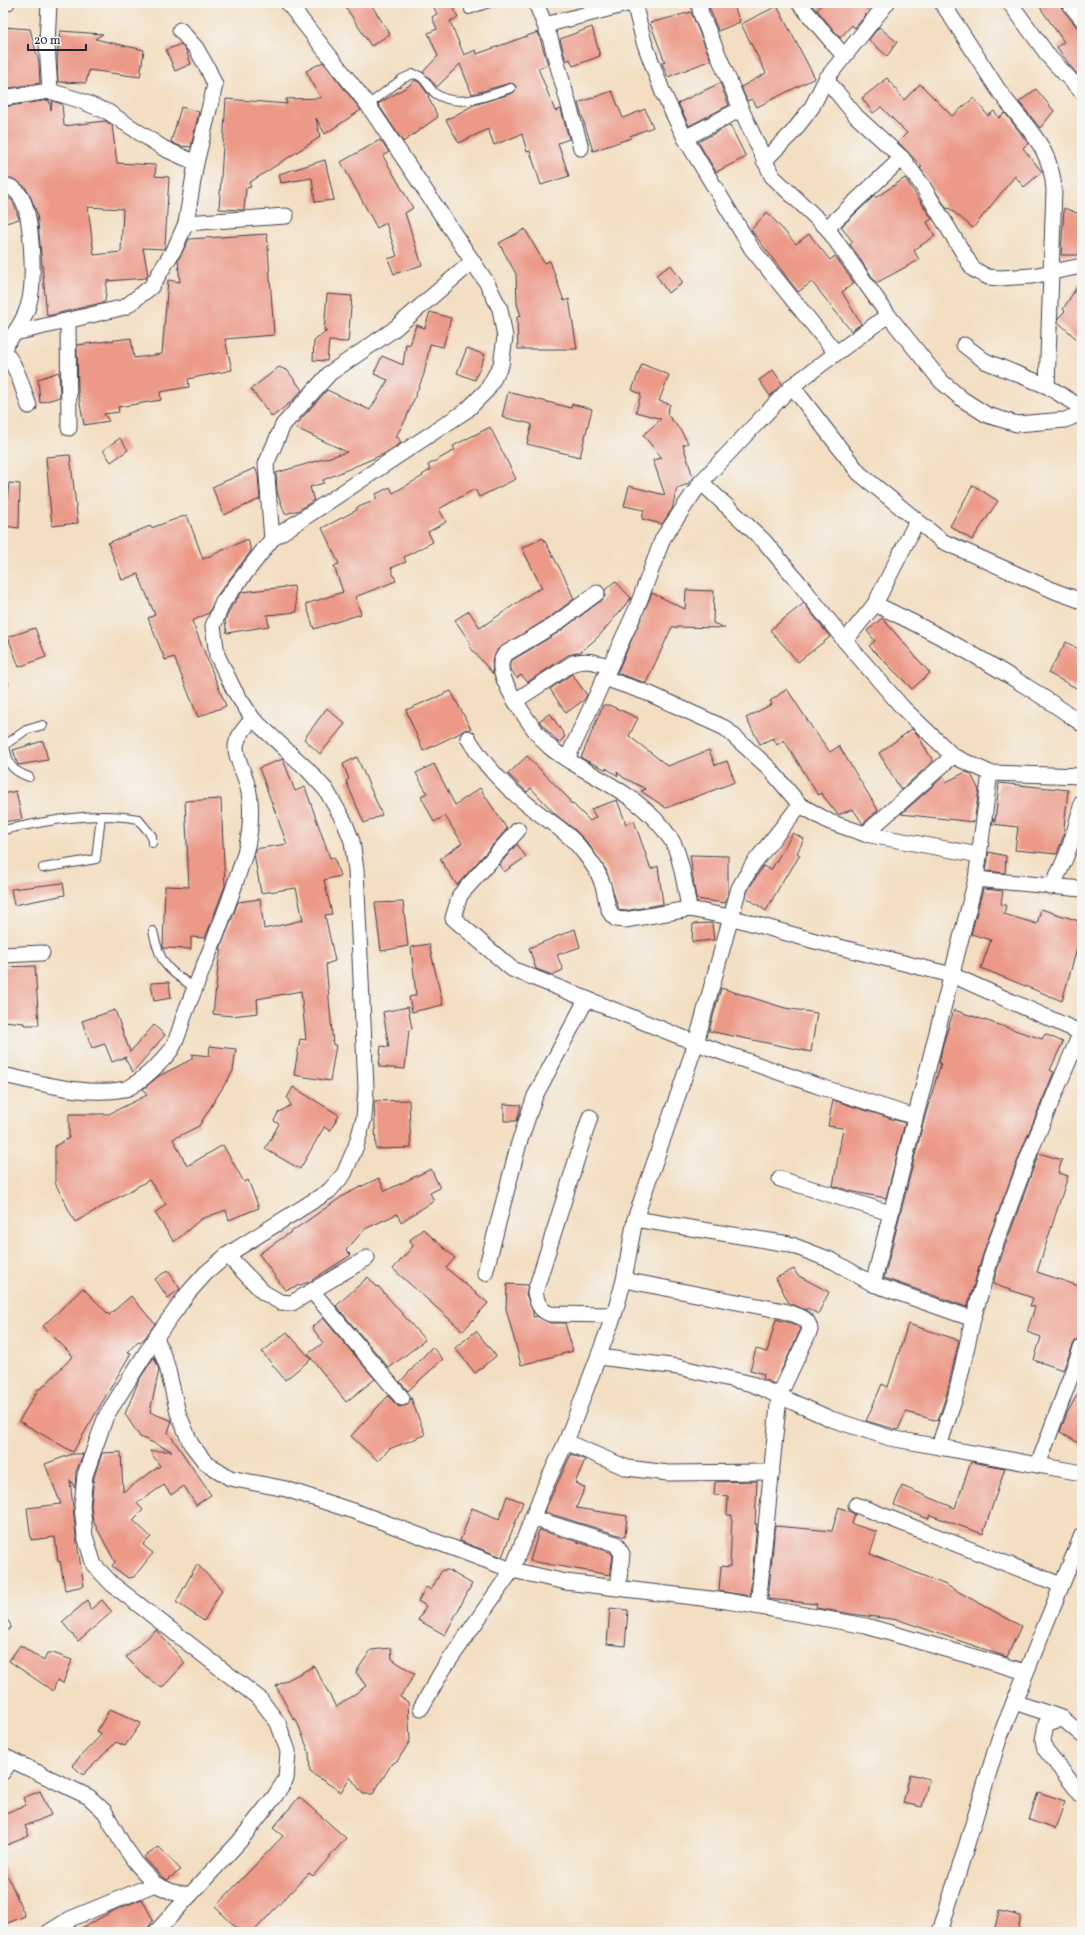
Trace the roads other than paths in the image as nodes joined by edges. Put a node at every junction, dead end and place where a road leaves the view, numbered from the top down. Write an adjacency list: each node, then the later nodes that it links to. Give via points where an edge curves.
1 (6, 3): 13 (street)
2 (49, 3): 21 (street, via 47,44)
3 (288, 3): 24 (street)
4 (489, 3): 14 (lane)
5 (536, 3): 16 (street)
6 (632, 3): 16 (street); 26 (street, via 663,93)
7 (699, 3): 25 (street, via 701,14)
8 (799, 3): 18 (street)
9 (887, 3): 18 (street)
10 (942, 3): 37 (street, via 998,89 1049,159 1054,190)
11 (1010, 3): 22 (street, via 1050,58)
12 (1069, 3): 15 (street)
13 (3, 4)
14 (469, 10)
15 (1082, 19)
16 (545, 25): 27 (street)
17 (180, 30): 30 (street, via 196,48 215,85)
18 (844, 56): 19 (street)
19 (826, 79): 28 (street, via 856,116); 29 (street, via 812,107 793,132)
20 (512, 88): 24 (lane, via 464,101 437,94 425,79 413,74 407,75)
21 (50, 91): 23 (street); 30 (street, via 108,112 163,148)
22 (1082, 92)
23 (3, 98)
24 (368, 105): 35 (street)
25 (741, 109): 26 (street); 29 (street)
26 (685, 138): 43 (street, via 752,249)
27 (581, 148)
28 (902, 158): 34 (street); 37 (street, via 922,184 973,269 988,277 1000,278)
29 (764, 161): 34 (street, via 772,176)
30 (196, 163): 33 (street)
31 (3, 184): 40 (street, via 16,191 23,200 29,227 32,269 29,302)
32 (286, 216): 33 (street)
33 (186, 223): 39 (street, via 175,248 151,287 125,307)
34 (826, 228): 38 (street)
35 (472, 262): 52 (street, via 393,330 330,373 283,425 266,464); 52 (street, via 487,283 500,309 505,337 500,365 487,390 467,410)
36 (1082, 266): 37 (street)
37 (1052, 272): 45 (street)
38 (888, 316): 43 (street); 48 (street, via 941,381 962,400 987,414 1017,424 1065,420)
39 (68, 321): 40 (street); 49 (street)
40 (15, 333): 42 (street)
41 (964, 345): 45 (street, via 985,361)
42 (3, 349): 46 (street, via 19,375)
43 (836, 353): 44 (street)
44 (792, 386): 50 (street); 51 (street, via 859,473)
45 (1047, 386): 47 (street)
46 (30, 406)
47 (1082, 408)
48 (1082, 413)
49 (69, 428)
50 (701, 482): 56 (street, via 764,541); 57 (street, via 663,538 636,610)
51 (918, 521): 54 (street, via 942,541); 55 (street)
52 (272, 539): 59 (street, via 223,602 213,626 217,655 234,690)
53 (597, 593): 58 (street, via 554,625 505,654 501,670)
54 (1082, 601)
55 (875, 604): 56 (street); 61 (street, via 970,652)
56 (845, 641): 63 (street, via 903,708)
57 (606, 672): 58 (street, via 588,660 572,664); 64 (street); 70 (street, via 724,728 769,768)
58 (516, 701): 64 (street, via 543,741)
59 (253, 719): 87 (street, via 240,732 236,745 237,758 248,785 251,806 244,859); 97 (street, via 326,790 352,841 356,870 366,1088 364,1118 344,1174 329,1191)
60 (43, 724): 65 (lane, via 10,739 5,745)
61 (1082, 724)
62 (468, 738): 81 (street, via 482,761 504,784 580,847 602,883 612,916 620,920)
63 (953, 756): 66 (street); 74 (street)
64 (567, 759): 81 (street, via 625,793 649,813 673,842 683,875)
65 (5, 760): 68 (lane, via 13,770)
66 (990, 773): 67 (street); 76 (street)
67 (1082, 776)
68 (29, 777)
69 (1082, 802): 79 (street, via 1070,849)
70 (800, 805): 74 (street, via 830,822); 82 (street, via 753,864 739,888)
71 (101, 816): 72 (lane, via 58,819); 75 (lane, via 138,819 152,836); 77 (lane, via 96,859)
72 (3, 830)
73 (518, 830): 88 (street, via 460,895 453,918 512,969)
74 (865, 834): 76 (street)
75 (152, 843)
76 (980, 854): 78 (street)
77 (43, 868)
78 (976, 879): 79 (street); 86 (street)
79 (1051, 887): 80 (street)
80 (1082, 889)
81 (689, 909): 82 (street)
82 (730, 917): 86 (street); 90 (street)
83 (152, 931): 87 (lane, via 158,953 164,963 171,972)
84 (42, 953): 85 (street)
85 (3, 955)
86 (952, 975): 89 (street); 93 (street)
87 (195, 988): 91 (street, via 171,1050 151,1072 127,1089 72,1089)
88 (586, 1000): 90 (street); 99 (street, via 536,1096 519,1143)
89 (1082, 1032): 104 (street, via 1027,1159 993,1250)
90 (696, 1043): 93 (street); 96 (street)
91 (3, 1075)
92 (590, 1117): 103 (street, via 535,1292 537,1302 544,1312 550,1314)
93 (915, 1117): 95 (street)
94 (780, 1179): 95 (street)
95 (890, 1213): 101 (street)
96 (636, 1219): 100 (street); 101 (street, via 789,1244 833,1261)
97 (228, 1255): 102 (street, via 262,1292 280,1302 292,1303); 105 (street, via 188,1293)
98 (367, 1258): 102 (street)
99 (484, 1273)
100 (624, 1280): 103 (street); 108 (street, via 784,1311 806,1319 810,1330)
101 (873, 1284): 104 (street)
102 (312, 1291): 109 (street)
103 (614, 1315): 107 (street)
104 (973, 1319): 111 (street, via 956,1395)
105 (156, 1337): 118 (street, via 167,1366 178,1413 191,1444 205,1462 230,1478 286,1489 359,1513); 131 (street, via 106,1416 85,1475 82,1505 85,1536 94,1565 112,1584 260,1699 278,1723 288,1751 286,1779 275,1796 239,1842)
106 (1082, 1346): 112 (street)
107 (599, 1357): 108 (street, via 678,1367 752,1384); 110 (street)
108 (779, 1396): 111 (street, via 831,1418 882,1435); 113 (street)
109 (402, 1398)
110 (566, 1442): 113 (street, via 627,1468 668,1473); 116 (street)
111 (939, 1446): 112 (street)
112 (1038, 1465): 114 (street)
113 (772, 1472): 121 (street)
114 (1082, 1473)
115 (856, 1505): 119 (street)
116 (532, 1518): 118 (street); 120 (street, via 616,1544 622,1554)
117 (1082, 1535): 119 (street)
118 (512, 1570): 120 (street, via 566,1582); 124 (street, via 442,1671)
119 (1061, 1586): 122 (street)
120 (618, 1588): 121 (street)
121 (758, 1606): 122 (street, via 866,1626)
122 (1026, 1672): 123 (street)
123 (1014, 1702): 125 (street); 134 (street, via 999,1739)
124 (421, 1708)
125 (1062, 1718): 126 (street); 129 (street, via 1046,1724 1043,1740 1045,1750)
126 (1082, 1735)
127 (7, 1758): 128 (street); 130 (street, via 89,1797 105,1812 122,1843)
128 (3, 1772)
129 (1082, 1796)
130 (155, 1884): 131 (street, via 172,1892); 132 (street, via 70,1919)
131 (190, 1896): 133 (street)
132 (49, 1932)
133 (156, 1932)
134 (940, 1932)

